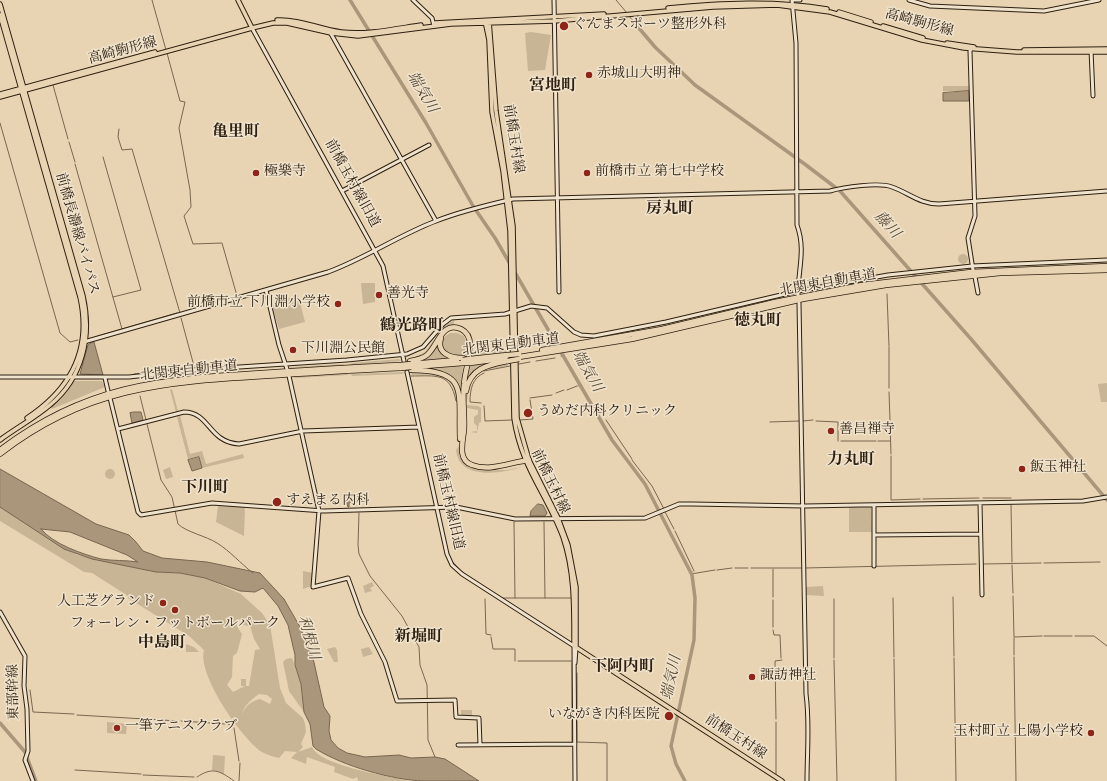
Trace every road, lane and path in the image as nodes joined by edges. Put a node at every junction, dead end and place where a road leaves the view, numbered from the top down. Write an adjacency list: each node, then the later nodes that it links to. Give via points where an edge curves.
1 (238, 0): 13 (main road)
2 (413, 0): 12 (street, via 432,18)
3 (554, 0): 10 (street)
4 (799, 0): 7 (street)
5 (909, 0): 6 (street, via 930,6 1044,11)
6 (1098, 0)
7 (793, 2): 10 (main road, 高崎駒形線); 15 (main road, 高崎駒形線, via 922,40); 25 (street, via 796,43)
8 (0, 4): 18 (main road, 前橋長瀞線バイパス)
9 (0, 14): 18 (main road, 前橋長瀞線バイパス)
10 (554, 19): 11 (main road, 高崎駒形線); 26 (street)
11 (487, 22): 12 (main road); 27 (main road, 前橋玉村線)
12 (434, 25): 14 (main road, via 368,34)
13 (252, 27): 14 (main road, via 268,21 287,20); 18 (main road, 高崎駒形線); 24 (street, 前橋玉村線旧道)
14 (330, 32): 22 (street)
15 (972, 48): 17 (main road, 高崎駒形線, via 1002,52); 28 (street, via 970,51)
16 (1107, 51): 17 (main road, 高崎駒形線)
17 (1092, 52): 20 (street)
18 (23, 89): 19 (main road, 高崎駒形線); 45 (main road, 前橋長瀞線バイパス, via 80,297)
19 (0, 96)
20 (1093, 96)
21 (429, 145): 22 (street)
22 (402, 160): 24 (street); 29 (street)
23 (1107, 191): 28 (street)
24 (343, 192): 30 (street, 前橋玉村線旧道)
25 (796, 192): 26 (street); 28 (street, via 888,186 920,202); 41 (street, via 797,225 802,237)
26 (557, 197): 27 (street); 40 (street)
27 (508, 200): 29 (street); 31 (main road, 前橋玉村線)
28 (975, 202): 33 (street, via 975,216 968,238)
29 (436, 221): 30 (street)
30 (375, 252): 39 (street, via 347,265); 46 (street, 前橋玉村線旧道, via 386,274)
31 (512, 258): 44 (main road, 前橋玉村線); 44 (main road, 前橋玉村線)
32 (1107, 260): 33 (street)
33 (972, 266): 35 (street); 41 (street, via 862,278)
34 (1107, 266): 38 (highway, 北関東自動車道, via 1007,270)
35 (973, 270)
36 (1107, 270): 38 (highway, 北関東自動車道)
37 (975, 277): 42 (street)
38 (924, 278): 47 (highway, 北関東自動車道, bridge, via 803,299 662,332)
39 (266, 290): 45 (street); 49 (street)
40 (558, 292)
41 (798, 293): 44 (street, via 660,324 590,336 574,332 552,312 537,306)
42 (978, 293)
43 (799, 303): 70 (street)
44 (512, 312): 46 (street, via 451,318 423,348); 67 (main road, 前橋玉村線, via 514,418)
45 (84, 342): 55 (main road, 前橋長瀞線バイパス)
46 (403, 354): 49 (street); 50 (street, 前橋玉村線旧道)
47 (508, 358): 48 (highway, 北関東自動車道, bridge); 59 (highway, via 474,373 467,385)
48 (463, 360): 50 (highway, 北関東自動車道); 59 (highway, via 449,357 443,352 440,341 447,332 460,331 468,341)
49 (285, 364): 51 (street); 56 (street, via 194,370 133,378)
50 (406, 366): 52 (highway); 52 (highway); 59 (highway, via 449,376 458,390); 59 (highway, via 427,354 448,329 458,328 465,332 469,336 470,345); 60 (street, 前橋玉村線旧道)
51 (287, 369)
52 (358, 369): 64 (highway, 北関東自動車道, via 194,377 138,385 101,395 71,407 40,423)
53 (0, 376): 55 (street)
54 (289, 376): 62 (street)
55 (71, 377): 56 (street); 63 (main road, 前橋長瀞線バイパス, via 49,403)
56 (105, 378): 57 (street)
57 (108, 391)
58 (110, 398): 61 (street)
59 (462, 408): 67 (highway, via 461,454 468,466 504,468)
60 (419, 427): 62 (street); 72 (street, 前橋玉村線旧道)
61 (118, 429): 62 (street, via 184,412 199,416 221,440 232,444); 73 (street, via 140,515 212,503)
62 (303, 431): 73 (street)
63 (1, 438)
64 (11, 444): 65 (highway, 北関東自動車道); 66 (highway, 北関東自動車道)
65 (0, 450)
66 (0, 454)
67 (526, 461): 74 (main road, 前橋玉村線)
68 (1107, 497): 69 (street, via 1083,501)
69 (980, 503): 71 (street); 75 (street)
70 (802, 505): 71 (street); 74 (street, via 680,504 645,518); 92 (street, via 806,694 809,722 806,742)
71 (874, 505): 76 (street)
72 (436, 507): 73 (street); 74 (street, via 456,507 509,518); 81 (street, 前橋玉村線旧道, via 448,557 455,569)
73 (319, 511): 88 (street, via 313,587 348,578 361,614 386,662 397,701 455,700 456,717 479,718)
74 (556, 518): 80 (main road, 前橋玉村線, via 571,566); 82 (main road, 前橋玉村線, via 567,539 574,574)
75 (980, 534): 76 (street); 78 (street)
76 (874, 535): 77 (street)
77 (874, 566)
78 (982, 595)
79 (0, 612): 89 (street, 東部幹線, via 26,656 26,756)
80 (574, 637): 81 (street, via 570,641); 82 (main road, 前橋玉村線)
81 (564, 640): 82 (street, 前橋玉村線旧道)
82 (575, 647): 83 (main road, 前橋玉村線); 84 (street); 85 (street)
83 (587, 654): 84 (street, via 580,653); 91 (main road, 前橋玉村線)
84 (576, 658): 85 (street)
85 (574, 671): 86 (street)
86 (575, 744): 88 (street); 90 (street)
87 (458, 745): 88 (street)
88 (480, 745)
89 (34, 781)
90 (575, 781)
91 (782, 781)
92 (807, 781)

